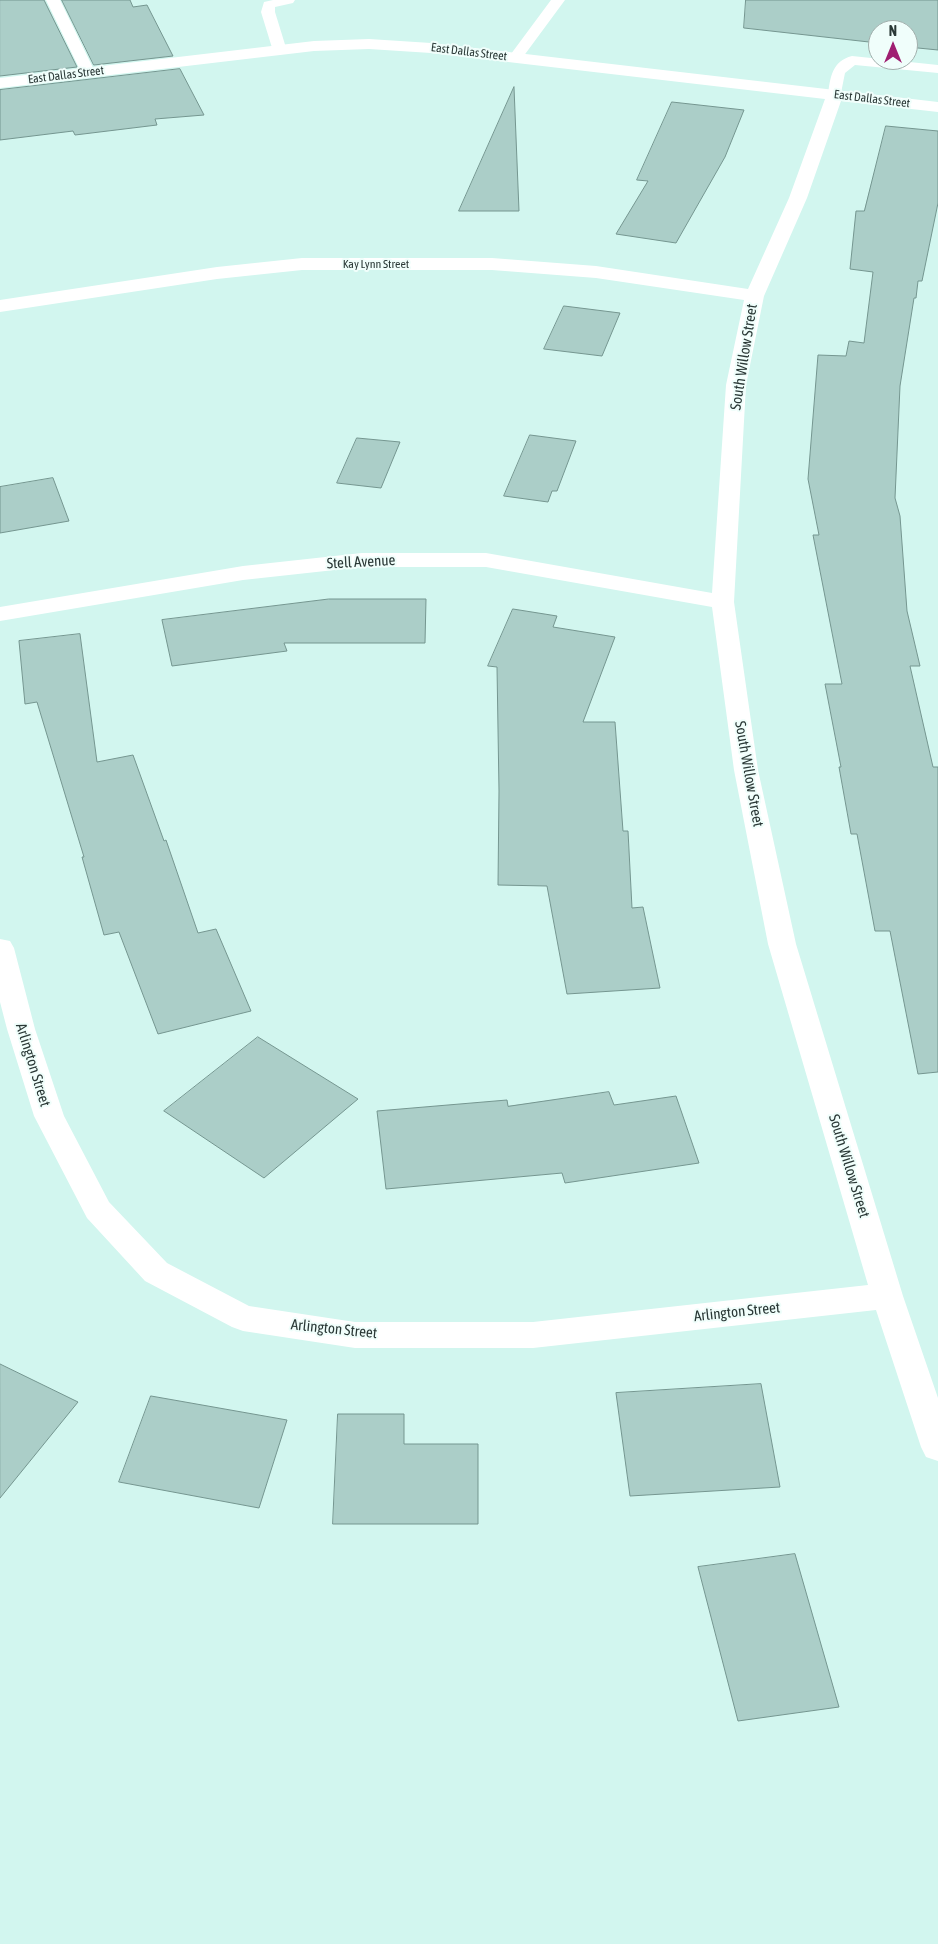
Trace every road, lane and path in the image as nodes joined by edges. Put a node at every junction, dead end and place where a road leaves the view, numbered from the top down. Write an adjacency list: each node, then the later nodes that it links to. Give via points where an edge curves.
1 (54, 0): 7 (lane)
2 (288, 0): 4 (lane, via 270,5 268,12)
3 (558, 0): 5 (lane)
4 (280, 50): 5 (street, East Dallas Street, via 369,44); 7 (street, East Dallas Street)
5 (515, 58): 9 (street, East Dallas Street)
6 (938, 69): 9 (lane, via 852,60 838,72)
7 (88, 72): 8 (street, East Dallas Street)
8 (0, 83)
9 (835, 95): 10 (street, East Dallas Street); 11 (street, South Willow Street, via 798,198)
10 (938, 107)
11 (754, 296): 12 (street, Kay Lynn Street, via 596,272 492,264 302,264 217,273); 13 (street, South Willow Street, via 736,385)
12 (0, 306)
13 (723, 602): 14 (street, Stell Avenue, via 486,560 362,560 243,574); 16 (street, South Willow Street, via 746,770 782,944)
14 (0, 614)
15 (0, 948): 16 (street, Arlington Street, via 21,1029 49,1116 98,1210 156,1272 243,1318 355,1334 533,1334)
16 (887, 1296): 17 (street, South Willow Street)
17 (938, 1447)

